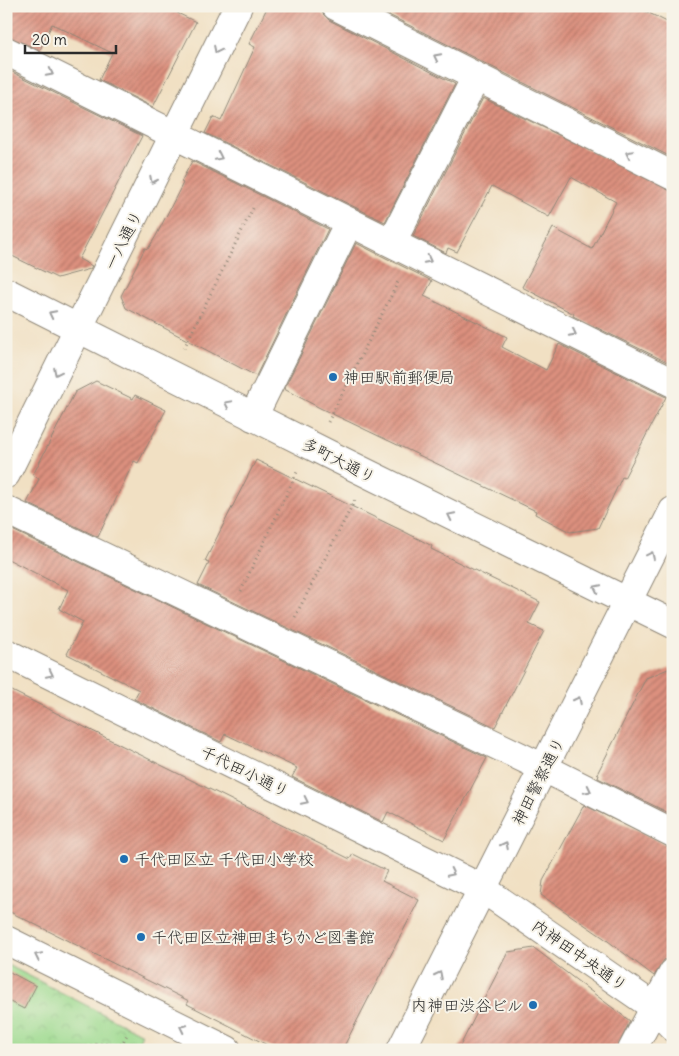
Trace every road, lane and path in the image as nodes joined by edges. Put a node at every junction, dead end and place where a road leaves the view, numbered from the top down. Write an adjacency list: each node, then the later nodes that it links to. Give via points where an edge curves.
1 (238, 6): 5 (street, 一八通り, one-way to 5)
2 (336, 6): 4 (street, one-way to 2)
3 (6, 51): 5 (street, one-way to 5)
4 (476, 77): 6 (street, one-way to 4); 9 (street)
5 (176, 136): 7 (street, one-way to 7); 11 (street, 一八通り, one-way to 11)
6 (673, 176)
7 (266, 181): 8 (street); 12 (path)
8 (349, 222): 9 (street); 14 (street)
9 (402, 248): 13 (street, one-way to 13); 15 (path)
10 (6, 292): 11 (street, 多町大通り, one-way to 10)
11 (78, 327): 14 (street, 多町大通り, one-way to 11); 16 (street, 一八通り, one-way to 16)
12 (183, 351)
13 (673, 383)
14 (253, 416): 15 (street, 多町大通り)
15 (313, 447): 20 (street, 多町大通り, one-way to 15); 21 (path)
16 (6, 474)
17 (357, 495): 23 (path)
18 (6, 510): 21 (street)
19 (673, 511): 20 (street, 神田警察通り, one-way to 19)
20 (627, 603): 22 (street, 多町大通り); 25 (street, 神田警察通り, one-way to 20)
21 (229, 617): 23 (street)
22 (673, 624)
23 (282, 642): 25 (street)
24 (6, 652): 27 (street, 千代田小通り, one-way to 27)
25 (544, 768): 26 (street, one-way to 26); 27 (street, 神田警察通り, one-way to 25)
26 (673, 834)
27 (483, 889): 30 (street, 内神田中央通り); 35 (street, 神田警察通り, one-way to 27)
28 (6, 940): 34 (street, one-way to 28)
29 (673, 973): 30 (street)
30 (654, 1007): 32 (street, 内神田中央通り); 36 (street)
31 (130, 1028): 33 (path, via 122,1044)
32 (673, 1028)
33 (66, 1050)
34 (227, 1050)
35 (401, 1050)
36 (632, 1050)

